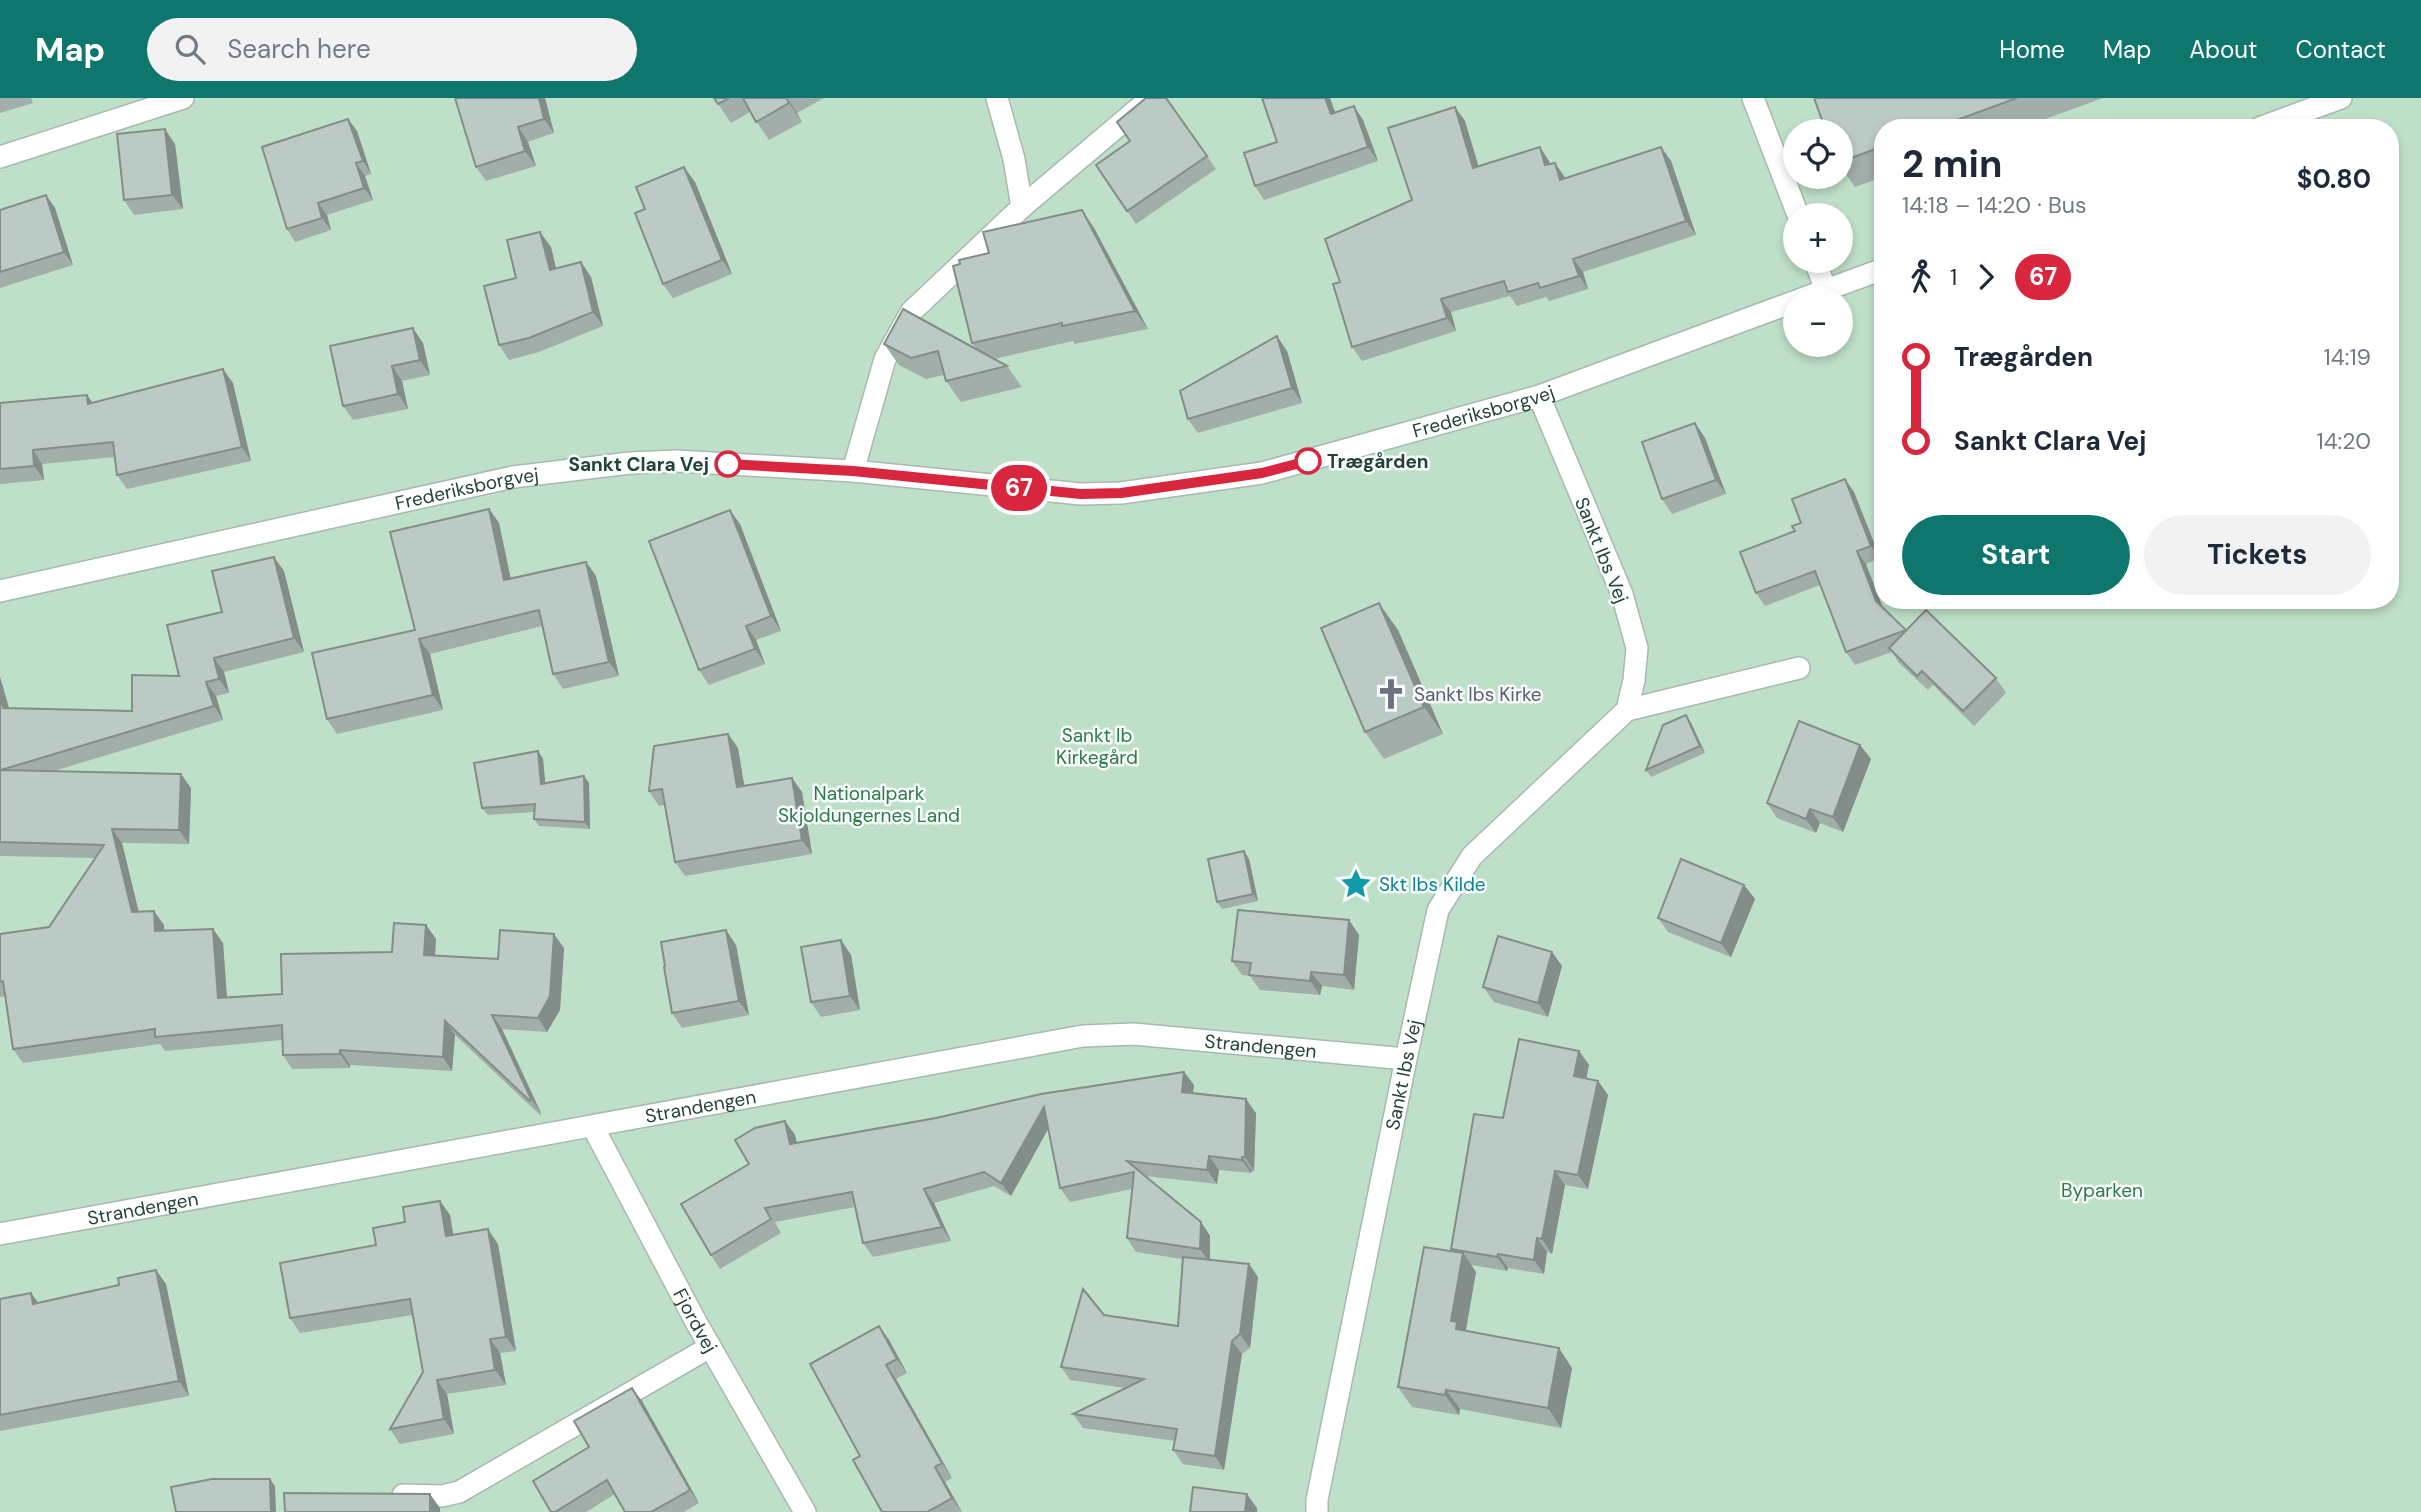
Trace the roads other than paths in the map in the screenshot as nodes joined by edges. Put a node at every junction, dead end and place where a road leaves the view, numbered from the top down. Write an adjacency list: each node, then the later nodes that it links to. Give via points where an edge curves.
1 (183, 98): 8 (street)
2 (997, 98): 10 (street)
3 (1151, 98): 10 (street)
4 (1753, 98): 9 (street)
5 (2341, 98): 6 (street)
6 (2310, 103): 7 (street)
7 (2277, 119)
8 (0, 157)
9 (1793, 203)
10 (1022, 206): 15 (street, via 911,312 885,359)
11 (1874, 272): 12 (street)
12 (1834, 287)
13 (1783, 306): 14 (street, Frederiksborgvej)
14 (1539, 396): 15 (street, Frederiksborgvej, via 1262,473 1121,493 1081,494); 18 (street, Sankt Ibs Vej, via 1622,594 1637,648)
15 (853, 471): 16 (street, Frederiksborgvej, via 677,461 513,477)
16 (0, 590)
17 (1799, 668): 18 (street, Sankt Ibs Vej)
18 (1627, 710): 19 (street, Sankt Ibs Vej, via 1472,856 1438,910)
19 (1406, 1059): 20 (street, Strandengen, via 1133,1034 1083,1036); 25 (street, Sankt Ibs Vej)
20 (593, 1127): 21 (street, Strandengen); 22 (street, Fjordvej)
21 (0, 1234)
22 (710, 1348): 23 (street, via 459,1492); 24 (street, Fjordvej)
23 (387, 1495)
24 (800, 1510)
25 (1317, 1512)

